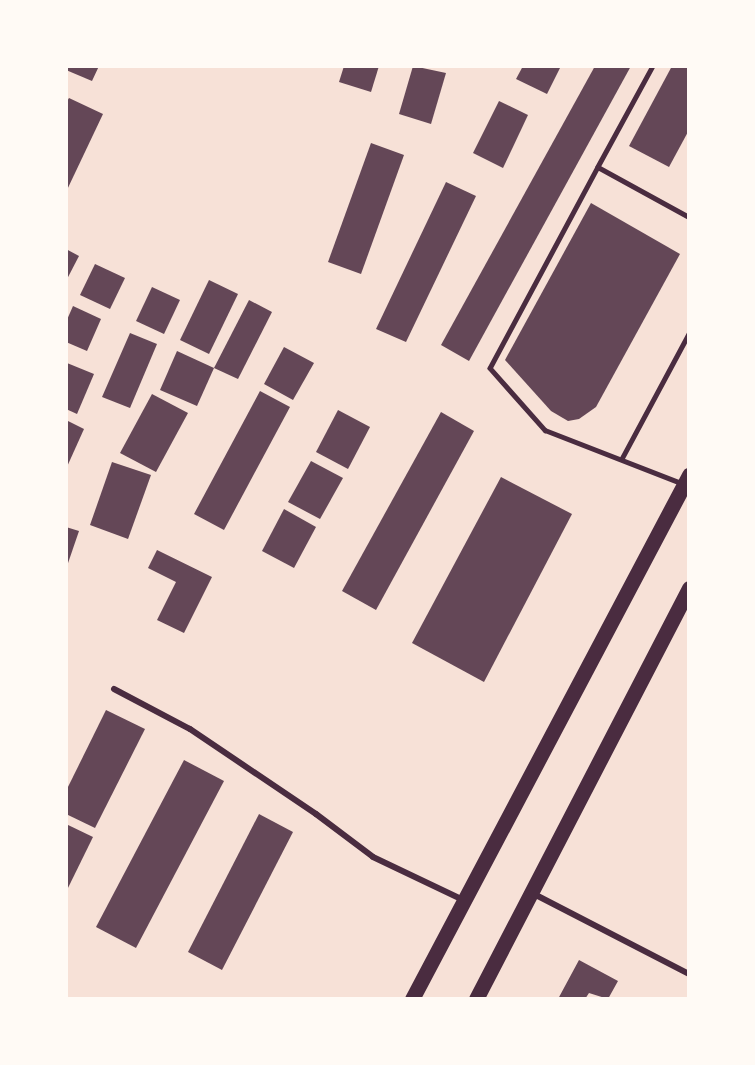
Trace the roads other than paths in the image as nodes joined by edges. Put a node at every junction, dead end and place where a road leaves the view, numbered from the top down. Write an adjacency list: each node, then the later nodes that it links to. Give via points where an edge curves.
1 (653, 66): 2 (lane)
2 (598, 168): 3 (lane); 5 (lane, via 490,368 545,430)
3 (689, 217)
4 (689, 333): 5 (lane)
5 (621, 458): 6 (lane)
6 (686, 479): 10 (main road)
7 (689, 588): 9 (main road)
8 (114, 689): 10 (street, via 190,729 373,857)
9 (531, 892): 11 (street); 13 (main road)
10 (464, 900): 12 (main road)
11 (689, 974)
12 (412, 999)
13 (476, 999)

